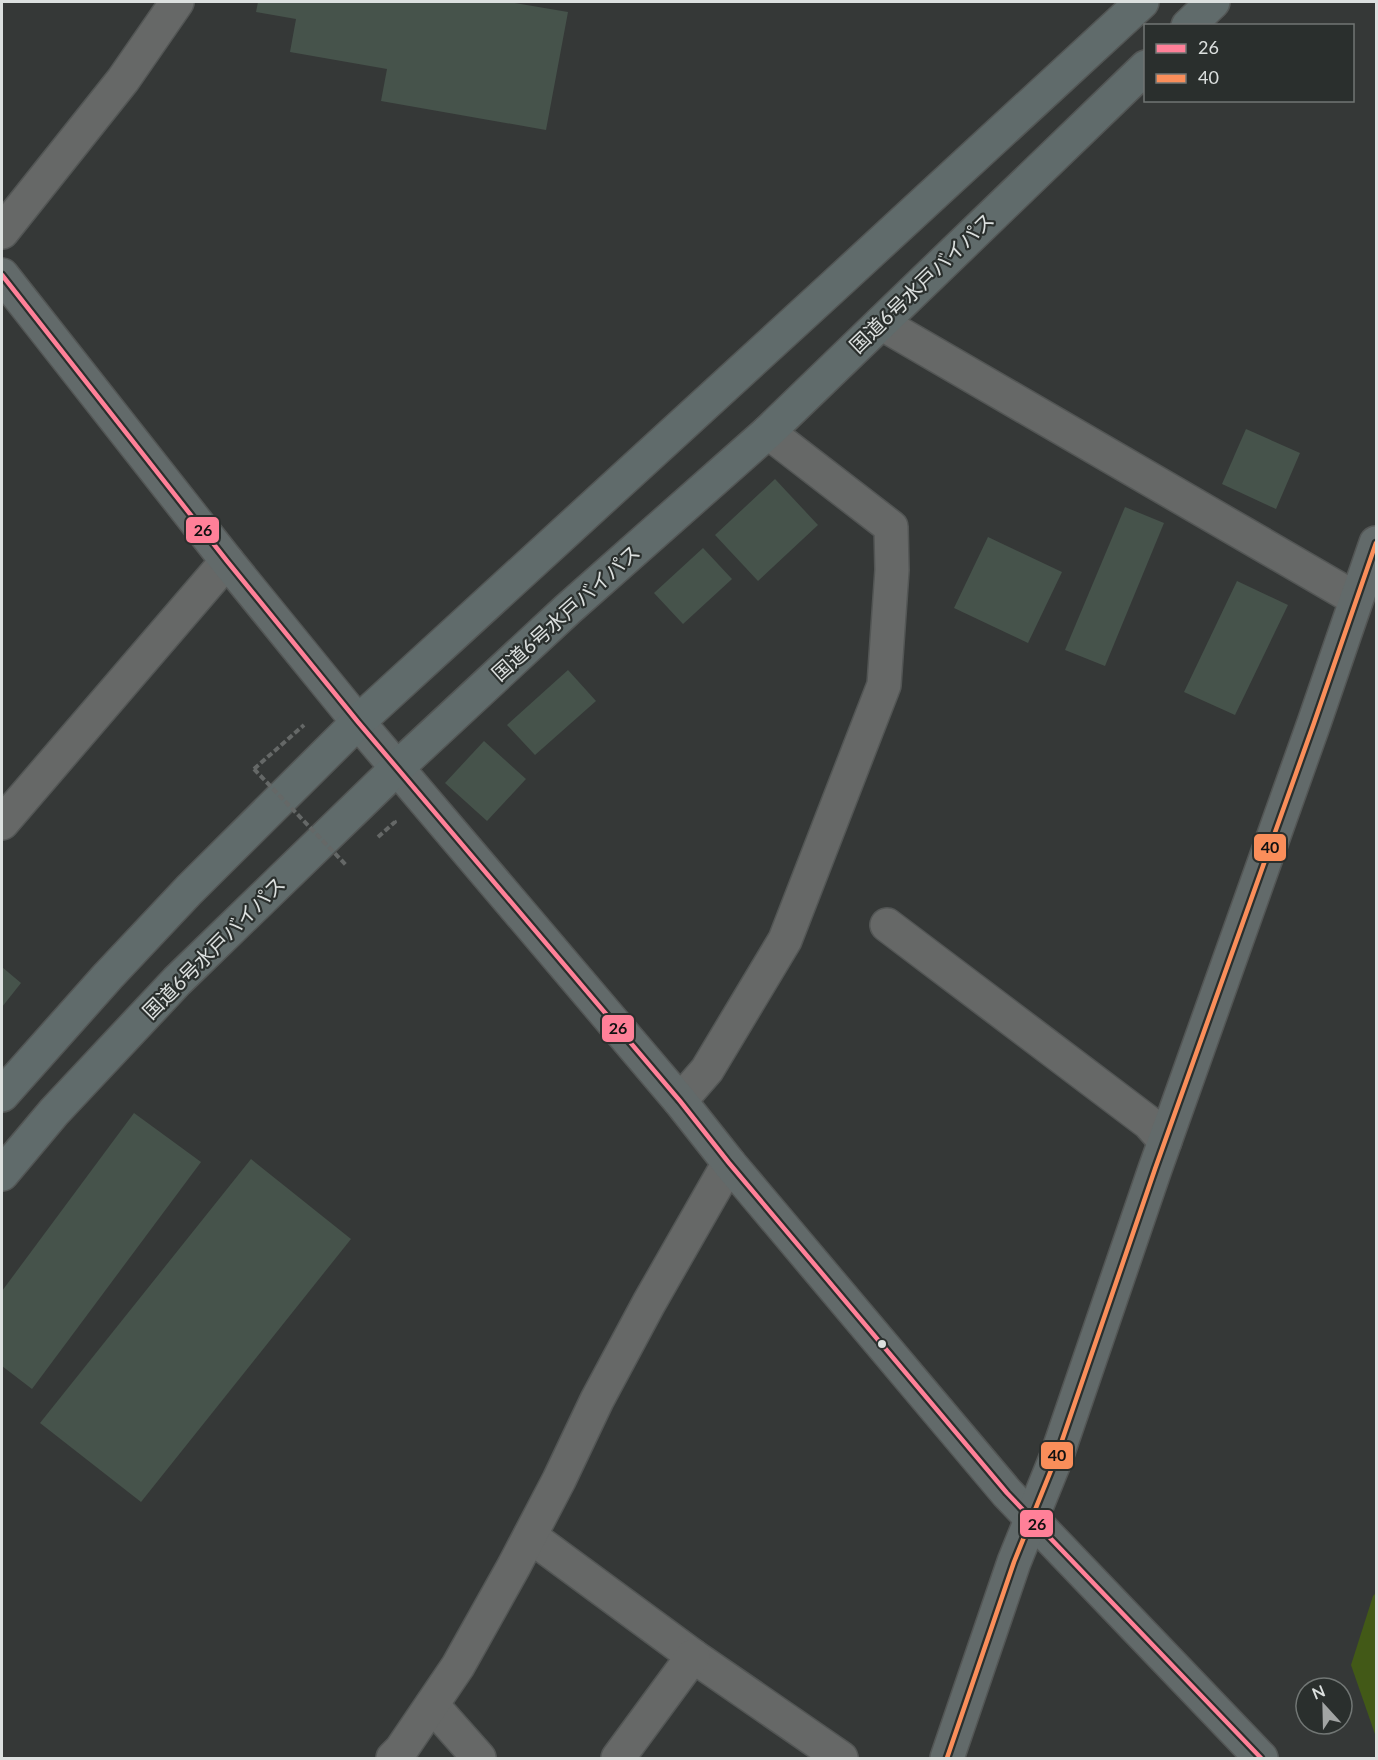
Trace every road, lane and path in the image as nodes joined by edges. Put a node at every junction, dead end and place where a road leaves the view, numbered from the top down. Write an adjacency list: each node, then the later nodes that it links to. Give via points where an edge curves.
1 (177, 2): 6 (street, via 123,80)
2 (1213, 2): 4 (highway)
3 (1135, 4): 13 (highway, via 827,293)
4 (1190, 24)
5 (1144, 69): 8 (highway, 国道6号水戸バイパス)
6 (2, 232)
7 (2, 275): 11 (main road)
8 (881, 323): 9 (highway, 国道6号水戸バイパス); 12 (street)
9 (768, 432): 15 (highway, 国道6号水戸バイパス, via 568,609); 20 (street, via 891,527 884,685 784,940 707,1070)
10 (1377, 543): 12 (main road)
11 (227, 561): 13 (main road); 16 (street)
12 (1356, 599): 21 (main road)
13 (358, 722): 15 (main road); 19 (highway, via 189,890)
14 (304, 724): 17 (path, bridge, via 254,769)
15 (398, 767): 20 (main road); 23 (highway, 国道6号水戸バイパス, via 177,981 54,1112)
16 (2, 823)
17 (346, 865)
18 (887, 925): 21 (street, via 1149,1123)
19 (2, 1095)
20 (680, 1101): 22 (main road)
21 (1165, 1141): 24 (main road)
22 (729, 1163): 24 (main road); 25 (street, via 597,1400)
23 (2, 1174)
24 (1031, 1520): 32 (main road); 33 (main road)
25 (530, 1536): 26 (street); 27 (street)
26 (693, 1656): 30 (street); 31 (street)
27 (432, 1705): 28 (street); 29 (street)
28 (393, 1758)
29 (479, 1758)
30 (618, 1758)
31 (841, 1758)
32 (947, 1758)
33 (1261, 1758)

